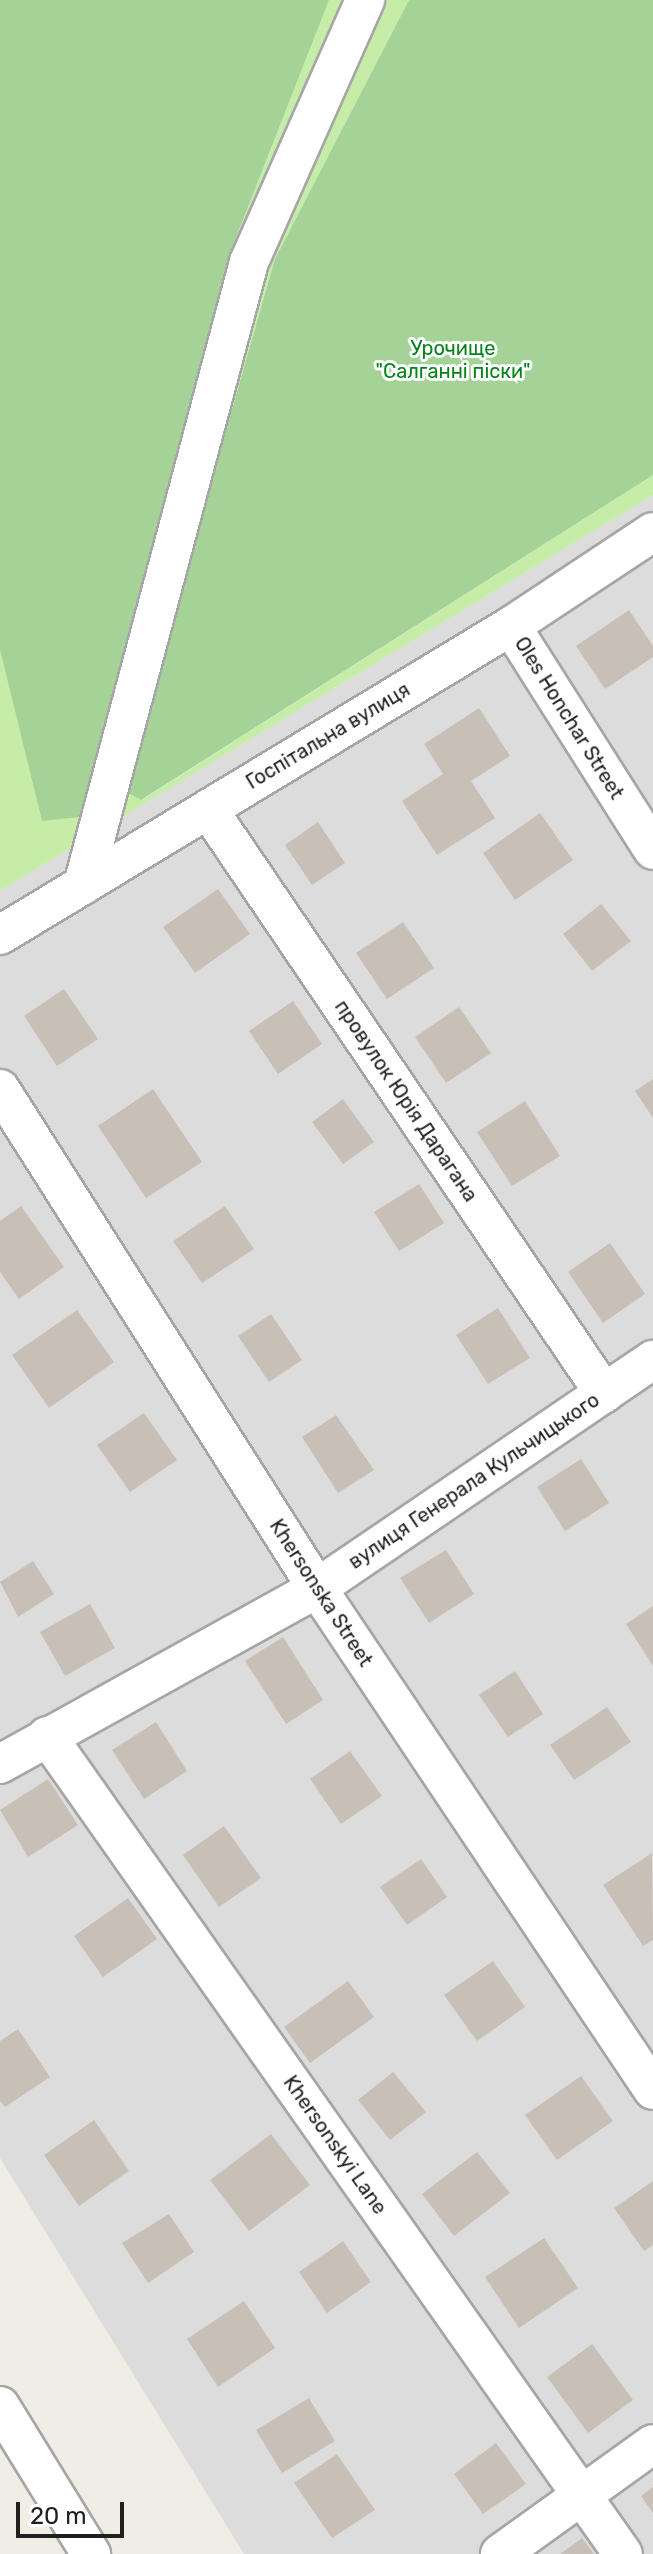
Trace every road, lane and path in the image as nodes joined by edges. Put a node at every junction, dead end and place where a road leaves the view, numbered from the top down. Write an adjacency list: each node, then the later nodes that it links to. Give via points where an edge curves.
1 (365, 0): 6 (street, via 249,262)
2 (653, 532): 3 (street, Госпітальна вулиця)
3 (511, 626): 4 (street, Госпітальна вулиця); 5 (street, Oles Honchar Street)
4 (208, 809): 6 (street, Госпітальна вулиця); 10 (street, провулок Юрія Дарагана)
5 (653, 850)
6 (83, 885): 7 (street, Госпітальна вулиця)
7 (0, 935)
8 (0, 1089): 11 (street, Khersonska Street)
9 (653, 1360): 10 (street, вулиця Генерала Кульчицького)
10 (604, 1393): 11 (street, вулиця Генерала Кульчицького)
11 (317, 1588): 12 (street, вулиця Генерала Кульчицького); 14 (street, Khersonska Street)
12 (47, 1736): 13 (street, вулиця Генерала Кульчицького); 17 (street, Khersonskyi Lane)
13 (0, 1764)
14 (653, 2090)
15 (0, 2406): 18 (street)
16 (653, 2444): 17 (street)
17 (581, 2494): 19 (street); 20 (street, Khersonskyi Lane)
18 (91, 2554)
19 (500, 2554)
20 (623, 2554)

